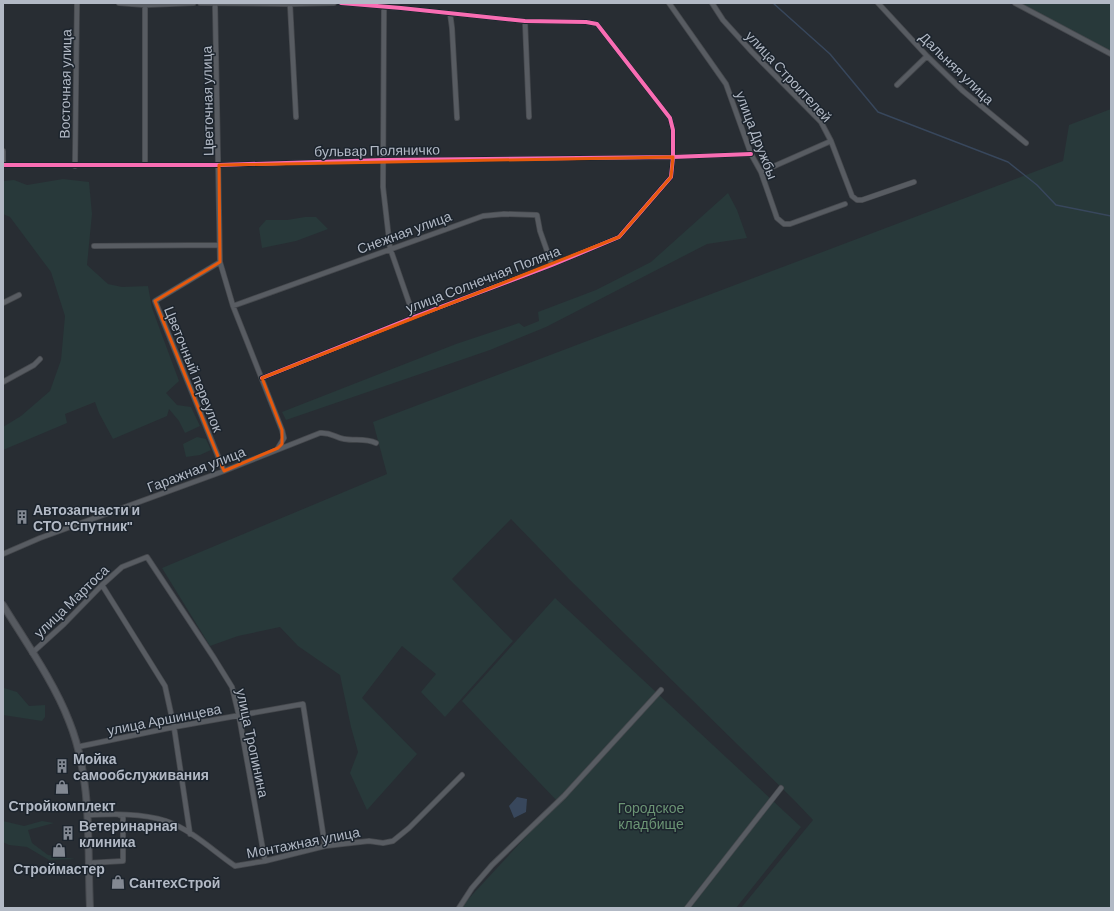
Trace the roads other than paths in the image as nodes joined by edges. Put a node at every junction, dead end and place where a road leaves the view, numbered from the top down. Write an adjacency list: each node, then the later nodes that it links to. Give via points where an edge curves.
1 (77, 3): 33 (street, Восточная улица)
2 (119, 3): 13 (street)
3 (194, 3): 13 (street)
4 (200, 3): 5 (street)
5 (216, 3): 12 (street); 32 (street, Цветочная улица)
6 (334, 3): 12 (street)
7 (341, 3): 14 (street)
8 (669, 3): 27 (street, улица Дружбы, via 726,84)
9 (712, 3): 24 (street, улица Строителей, via 723,20 752,52 821,122)
10 (878, 3): 19 (street, Дальняя улица)
11 (1015, 3): 15 (street)
12 (290, 4): 21 (street)
13 (145, 5): 31 (street)
14 (383, 5): 16 (street); 29 (street)
15 (1022, 5): 18 (street)
16 (450, 13): 17 (street); 23 (street)
17 (525, 21): 22 (street); 28 (street, via 597,24 670,118 673,130)
18 (1111, 54)
19 (927, 56): 20 (street); 25 (street, Дальняя улица, via 963,92)
20 (897, 85)
21 (296, 117)
22 (529, 117)
23 (457, 118)
24 (832, 141): 34 (street); 35 (street, улица Строителей, via 852,196 857,200)
25 (1026, 143)
26 (3, 151): 30 (street)
27 (751, 154): 28 (street, бульвар Поляничко); 34 (street, улица Дружбы)
28 (673, 157): 29 (street, бульвар Поляничко); 41 (street, улица Солнечная Поляна, via 670,177 619,237)
29 (384, 160): 32 (street, бульвар Поляничко); 39 (street, via 383,187)
30 (3, 165): 33 (street, бульвар Поляничко)
31 (146, 165): 32 (street, бульвар Поляничко); 33 (street, бульвар Поляничко)
32 (219, 165): 37 (street, Цветочная улица)
33 (76, 166)
34 (761, 172): 36 (street, улица Дружбы, via 777,218 784,224)
35 (914, 182)
36 (846, 204)
37 (219, 245): 38 (street); 40 (street, Цветочная улица)
38 (94, 246)
39 (390, 248): 41 (street, Снежная улица, via 483,216 537,215); 44 (street, Снежная улица); 45 (street)
40 (220, 262): 44 (street, Цветочная улица); 51 (street, Цветочный переулок, via 155,301)
41 (552, 265): 45 (street, улица Солнечная Поляна)
42 (19, 295): 43 (street)
43 (3, 303)
44 (233, 306): 47 (street, Цветочная улица)
45 (414, 317): 47 (street, улица Солнечная Поляна)
46 (40, 359): 48 (street)
47 (262, 378): 50 (street, Цветочная улица, via 284,438)
48 (3, 382)
49 (376, 443): 50 (street, Гаражная улица, via 343,439 328,432)
50 (278, 448): 51 (street, Гаражная улица)
51 (224, 471): 52 (street, Гаражная улица)
52 (3, 554)
53 (147, 557): 54 (street, улица Мартоса, via 122,568); 58 (street, улица Тропинина, via 232,687)
54 (102, 585): 56 (street, улица Мартоса); 59 (street, via 165,686)
55 (3, 605): 56 (street)
56 (32, 653): 60 (street, via 60,700)
57 (661, 690): 70 (street, via 564,796 492,865)
58 (239, 716): 59 (street, улица Аршинцева); 66 (street, улица Аршинцева, via 303,704); 67 (street, улица Тропинина)
59 (174, 727): 60 (street, улица Аршинцева); 65 (street)
60 (77, 746): 64 (street, via 82,764)
61 (462, 775): 66 (street, Монтажная улица, via 393,841)
62 (781, 788): 71 (street)
63 (115, 814): 64 (street, Монтажная улица); 65 (street, Монтажная улица, via 166,821); 68 (street, via 122,816 123,861)
64 (87, 815): 68 (street)
65 (190, 834): 67 (street, Монтажная улица, via 235,866)
66 (325, 846): 67 (street, Монтажная улица)
67 (265, 861)
68 (88, 863): 69 (street)
69 (90, 908)
70 (459, 908)
71 (688, 908)

